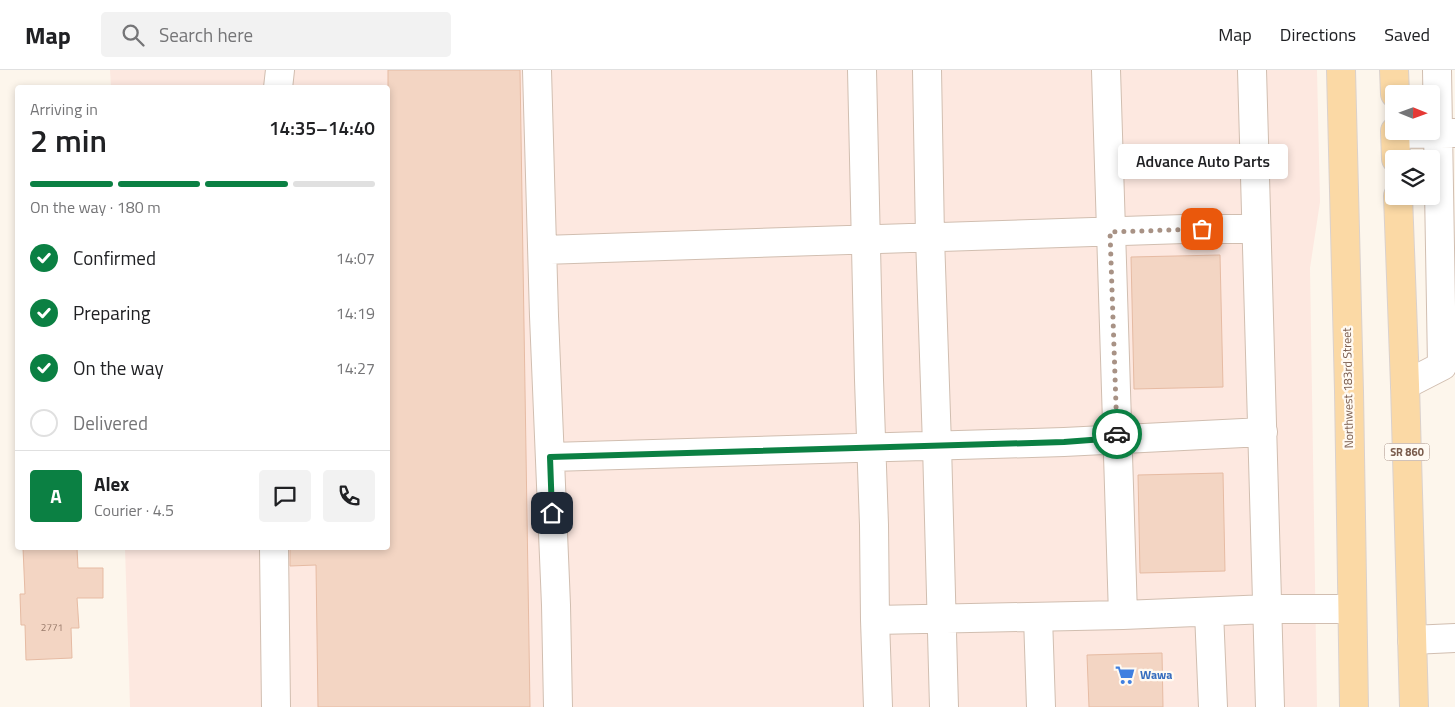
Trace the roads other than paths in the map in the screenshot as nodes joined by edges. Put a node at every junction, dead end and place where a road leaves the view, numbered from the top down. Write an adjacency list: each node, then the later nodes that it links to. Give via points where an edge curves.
1 (280, 70): 10 (street)
2 (537, 70): 19 (street)
3 (862, 70): 18 (street)
4 (927, 70): 17 (street)
5 (1106, 70): 16 (street)
6 (1252, 70): 15 (street)
7 (1341, 70): 28 (main road, Northwest 183rd Street)
8 (1394, 70): 11 (main road)
9 (1437, 70): 12 (street)
10 (278, 85)
11 (1395, 85)
12 (1447, 133): 13 (street); 20 (street, via 1442,366)
13 (1396, 141)
14 (1398, 205): 20 (main road, SR 860)
15 (1256, 229): 16 (street); 21 (street)
16 (1110, 232): 17 (street); 22 (street)
17 (930, 237): 18 (street); 23 (street)
18 (866, 239): 19 (street); 24 (street)
19 (542, 250): 25 (street)
20 (1406, 385): 35 (main road, SR 860)
21 (1263, 432): 22 (street); 27 (street)
22 (1117, 438): 23 (street); 30 (street)
23 (937, 445): 24 (street); 32 (street)
24 (872, 448): 25 (street); 33 (street)
25 (550, 457): 37 (street)
26 (274, 550): 36 (street)
27 (1268, 609): 28 (street); 29 (street); 42 (street)
28 (1352, 609): 43 (main road, Northwest 183rd Street)
29 (1209, 612): 30 (street); 41 (street)
30 (1123, 615): 31 (street)
31 (1038, 616): 32 (street); 40 (street)
32 (941, 619): 33 (street); 39 (street)
33 (875, 620): 38 (street)
34 (1455, 638): 35 (street)
35 (1412, 640): 44 (main road, SR 860)
36 (276, 707)
37 (558, 707)
38 (878, 707)
39 (944, 707)
40 (1040, 707)
41 (1213, 707)
42 (1270, 707)
43 (1354, 707)
44 (1414, 707)

